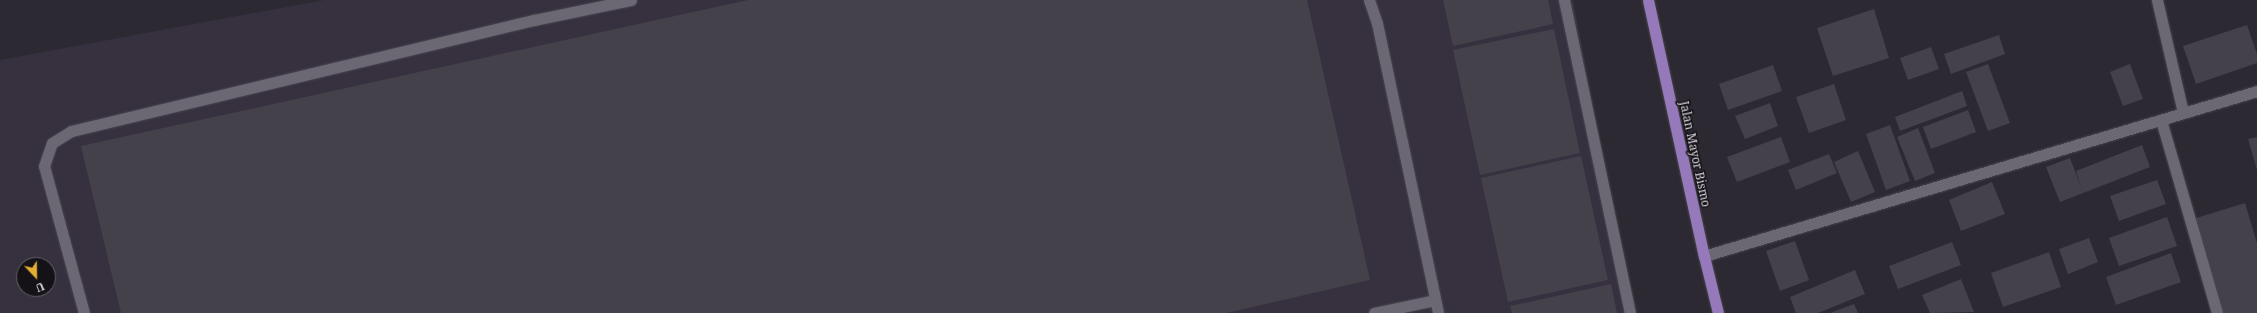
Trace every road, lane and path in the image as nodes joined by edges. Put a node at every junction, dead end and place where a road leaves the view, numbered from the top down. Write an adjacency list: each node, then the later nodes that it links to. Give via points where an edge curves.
1 (631, 0): 11 (street, via 526,22 71,131 52,143 44,166)
2 (1369, 0): 10 (street, via 1377,23)
3 (1564, 0): 14 (street)
4 (1648, 0): 9 (main road, Jalan Mayor Bismo)
5 (2157, 0): 7 (street)
6 (2257, 91): 7 (street)
7 (2182, 114): 8 (street)
8 (2161, 120): 9 (street); 16 (street)
9 (1704, 256): 15 (main road, Jalan Mayor Bismo)
10 (1435, 300): 12 (street); 13 (street)
11 (84, 313)
12 (1374, 313)
13 (1438, 313)
14 (1630, 313)
15 (1718, 313)
16 (2217, 313)

